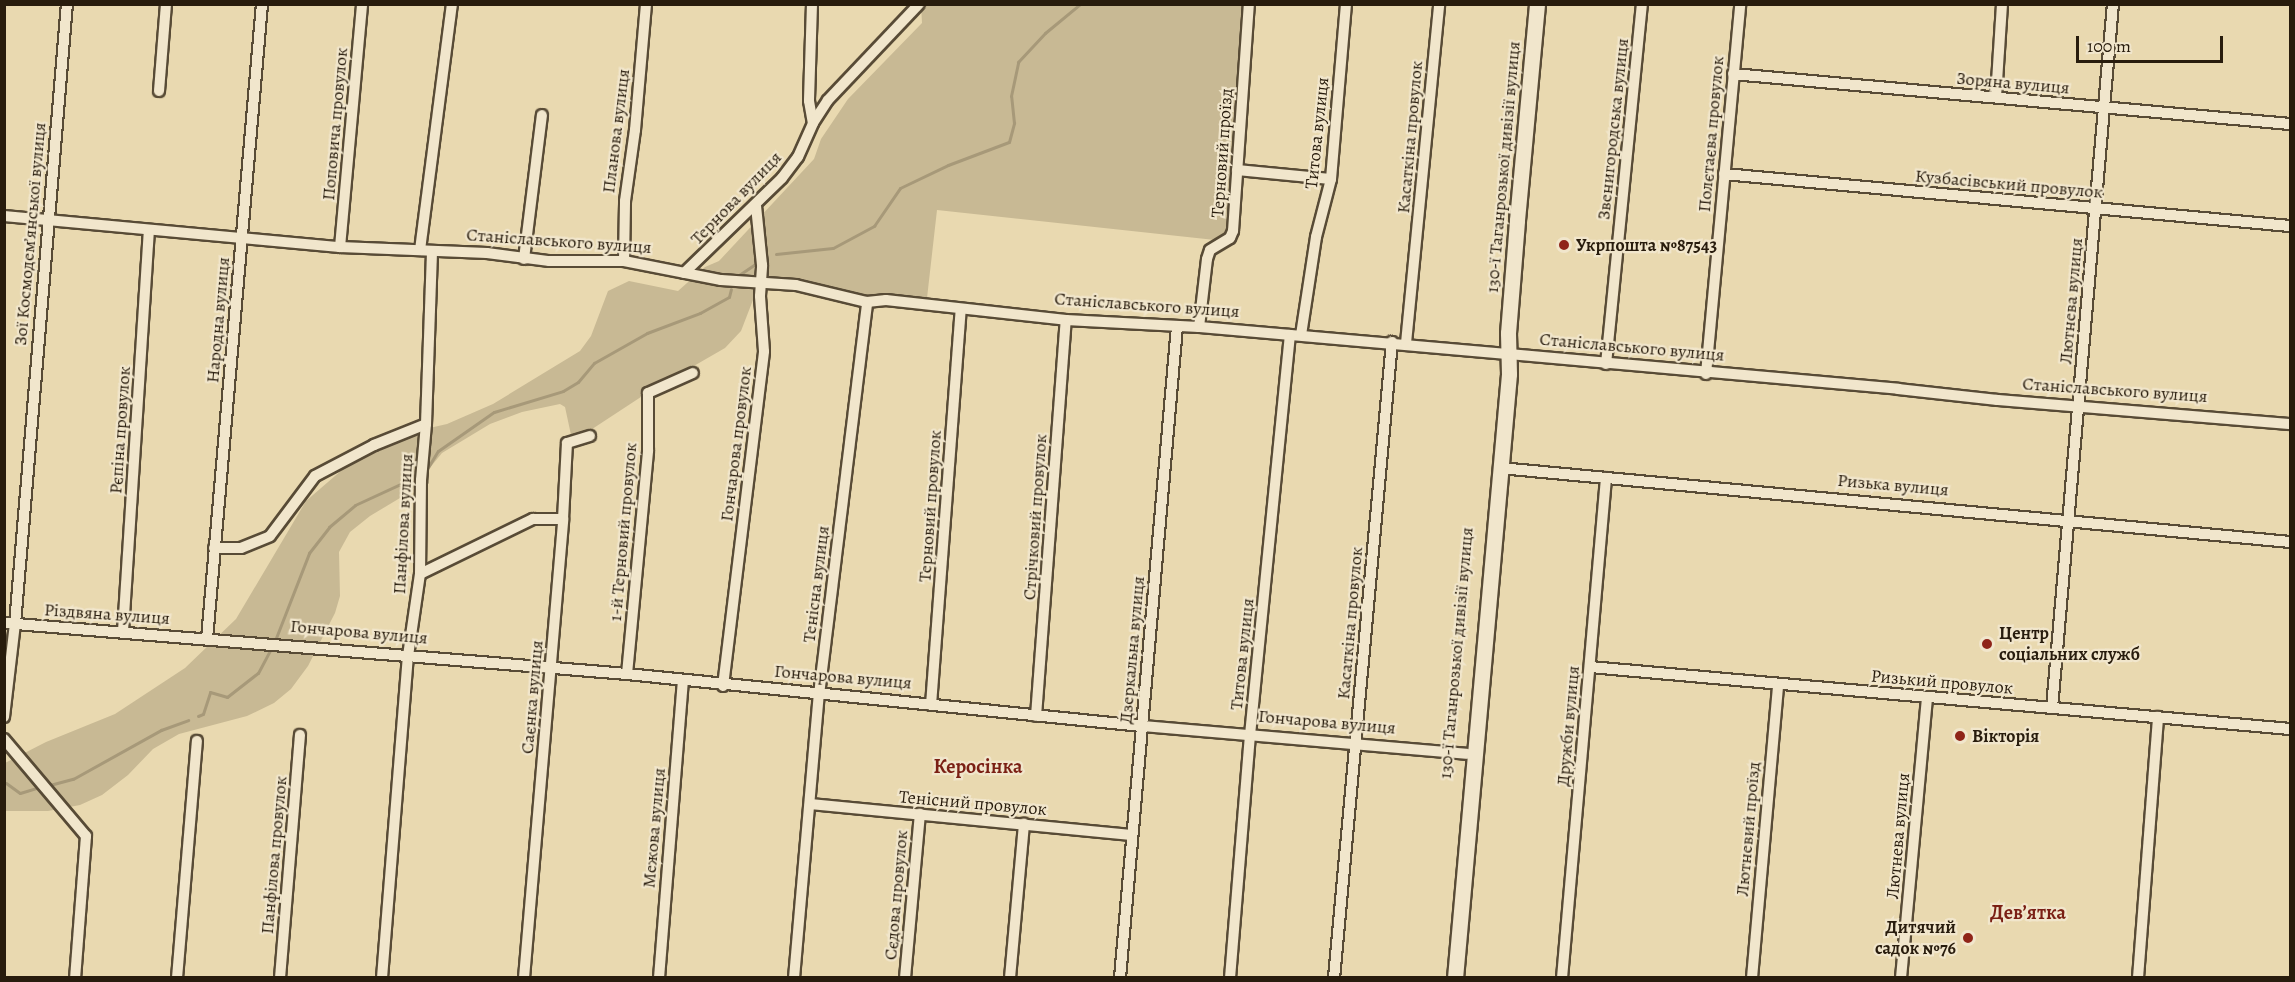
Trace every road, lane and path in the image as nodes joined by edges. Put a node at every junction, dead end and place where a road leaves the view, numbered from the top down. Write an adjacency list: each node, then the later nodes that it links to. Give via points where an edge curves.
1 (67, 4): 30 (street, Зої Космодем’янської вулиця)
2 (166, 4): 18 (street)
3 (262, 4): 33 (street, Народна вулиця)
4 (362, 4): 34 (street, Поповича провулок)
5 (452, 4): 35 (street, Панфілова вулиця)
6 (646, 4): 37 (street, Планова вулиця, via 625,201)
7 (812, 4): 22 (street, via 809,101)
8 (1250, 4): 24 (street, Терновий проїзд)
9 (1346, 4): 26 (street, Титова вулиця)
10 (1439, 4): 47 (street, Касаткіна провулок)
11 (1537, 4): 48 (street, 130-ї Таганрозької дивізії вулиця)
12 (1642, 4): 49 (street, Звенигородська вулиця)
13 (1740, 4): 17 (street, Полєтаєва провулок)
14 (2002, 4): 19 (street)
15 (2113, 4): 20 (street, Лютнева вулиця)
16 (918, 5): 22 (street, Тернова вулиця, via 828,100)
17 (1733, 74): 19 (street, Зоряна вулиця); 25 (street, Полєтаєва провулок)
18 (159, 91)
19 (1996, 98): 20 (street, Зоряна вулиця)
20 (2104, 107): 23 (street, Зоряна вулиця); 28 (street, Лютнева вулиця)
21 (542, 115): 36 (street)
22 (813, 123): 27 (street, Тернова вулиця, via 790,168)
23 (2290, 124)
24 (1237, 170): 26 (street); 44 (street, Терновий проїзд, via 1233,231 1230,238 1210,250)
25 (1724, 174): 28 (street, Кузбасівський провулок); 51 (street, Полєтаєва провулок)
26 (1331, 179): 45 (street, Титова вулиця)
27 (756, 206): 38 (street, Тернова вулиця); 39 (street, Гончарова провулок)
28 (2095, 208): 31 (street, Кузбасівський провулок); 52 (street, Лютнева вулиця)
29 (4, 216): 30 (street, Станіславського вулиця)
30 (48, 220): 32 (street, Станіславського вулиця); 63 (street, Зої Космодем’янської вулиця)
31 (2290, 226)
32 (149, 231): 33 (street, Станіславського вулиця); 64 (street, Рєпіна провулок)
33 (242, 239): 34 (street, Станіславського вулиця); 61 (street, Народна вулиця)
34 (340, 247): 35 (street, Станіславського вулиця)
35 (426, 250): 36 (street, Станіславського вулиця); 53 (street, Панфілова вулиця)
36 (524, 259): 37 (street, Станіславського вулиця)
37 (624, 261): 38 (street, Станіславського вулиця)
38 (684, 273): 39 (street, Станіславського вулиця)
39 (761, 283): 40 (street, Станіславського вулиця, via 796,285); 72 (street, Гончарова провулок, via 764,351)
40 (867, 302): 41 (street, Станіславського вулиця, via 886,300); 73 (street, Тенісна вулиця)
41 (962, 309): 42 (street, Станіславського вулиця); 75 (street, Терновий провулок)
42 (1066, 320): 43 (street, Станіславського вулиця); 77 (street, Стрічковий провулок)
43 (1177, 326): 44 (street, Станіславського вулиця); 80 (street, Дзеркальна вулиця)
44 (1199, 327): 45 (street, Станіславського вулиця)
45 (1296, 335): 46 (street, Станіславського вулиця); 83 (street, Титова вулиця)
46 (1392, 342): 47 (street, Станіславського вулиця); 86 (street, Касаткіна провулок)
47 (1406, 344): 48 (street, Станіславського вулиця)
48 (1507, 354): 49 (street, Станіславського вулиця); 56 (street, 130-ї Таганрозької дивізії вулиця)
49 (1606, 364): 51 (street, Станіславського вулиця)
50 (693, 373): 69 (street, 1-й Терновий провулок, via 648,393 648,450)
51 (1706, 374): 52 (street, Станіславського вулиця)
52 (2078, 406): 54 (street, Станіславського вулиця); 59 (street, Лютнева вулиця)
53 (426, 424): 61 (street, via 374,445 315,476 270,536 241,548); 62 (street, Панфілова вулиця)
54 (2290, 424)
55 (590, 436): 58 (street, Саєнка вулиця, via 567,443)
56 (1496, 468): 57 (street, Ризька вулиця); 87 (street, 130-ї Таганрозької дивізії вулиця)
57 (1606, 478): 59 (street, Ризька вулиця); 67 (street, Дружби вулиця)
58 (563, 519): 62 (street, via 533,519); 68 (street, Саєнка вулиця)
59 (2068, 521): 60 (street, Ризька вулиця); 76 (street, Лютнева вулиця)
60 (2290, 542)
61 (214, 548): 65 (street, Народна вулиця)
62 (420, 574): 66 (street, Панфілова вулиця)
63 (10, 623): 64 (street, Різдвяна вулиця); 78 (street, Зої Космодем’янської вулиця)
64 (123, 631): 65 (street, Різдвяна вулиця)
65 (207, 639): 66 (street, Гончарова вулиця)
66 (408, 657): 68 (street, Гончарова вулиця); 95 (street, Панфілова вулиця)
67 (1590, 667): 71 (street, Ризький провулок); 106 (street, Дружби вулиця)
68 (550, 669): 69 (street, Гончарова вулиця); 96 (street, Саєнка вулиця)
69 (627, 674): 70 (street, Гончарова вулиця)
70 (683, 682): 72 (street, Гончарова вулиця); 97 (street, Межова вулиця)
71 (1778, 684): 74 (street, Ризький провулок); 107 (street, Лютневий проїзд)
72 (723, 686): 73 (street, Гончарова вулиця)
73 (819, 695): 75 (street, Гончарова вулиця); 88 (street, Тенісна вулиця)
74 (1927, 697): 76 (street, Ризький провулок); 108 (street, Лютнева вулиця)
75 (931, 705): 77 (street, Гончарова вулиця)
76 (2052, 708): 79 (street, Ризький провулок)
77 (1036, 716): 80 (street, Гончарова вулиця)
78 (4, 717)
79 (2158, 717): 81 (street, Ризький провулок); 109 (street)
80 (1142, 726): 83 (street, Гончарова вулиця); 91 (street, Дзеркальна вулиця)
81 (2290, 729)
82 (300, 735): 94 (street, Панфілова провулок)
83 (1250, 735): 86 (street, Гончарова вулиця); 102 (street, Титова вулиця)
84 (4, 739): 92 (street, via 87,836)
85 (197, 741): 93 (street)
86 (1356, 744): 87 (street, Гончарова вулиця); 103 (street, Касаткіна провулок)
87 (1471, 755): 104 (street, 130-ї Таганрозької дивізії вулиця); 105 (street, 130-ї Таганрозької дивізії вулиця)
88 (810, 804): 89 (street, Тенісний провулок); 98 (street, Тенісна вулиця)
89 (920, 814): 90 (street, Тенісний провулок); 99 (street, Сєдова провулок)
90 (1024, 824): 91 (street, Тенісний провулок); 100 (street)
91 (1132, 835): 101 (street, Дзеркальна вулиця)
92 (75, 978)
93 (177, 978)
94 (280, 978)
95 (382, 978)
96 (524, 978)
97 (659, 978)
98 (794, 978)
99 (905, 978)
100 (1010, 978)
101 (1120, 978)
102 (1230, 978)
103 (1334, 978)
104 (1447, 978)
105 (1455, 978)
106 (1562, 978)
107 (1752, 978)
108 (1901, 978)
109 (2138, 978)

